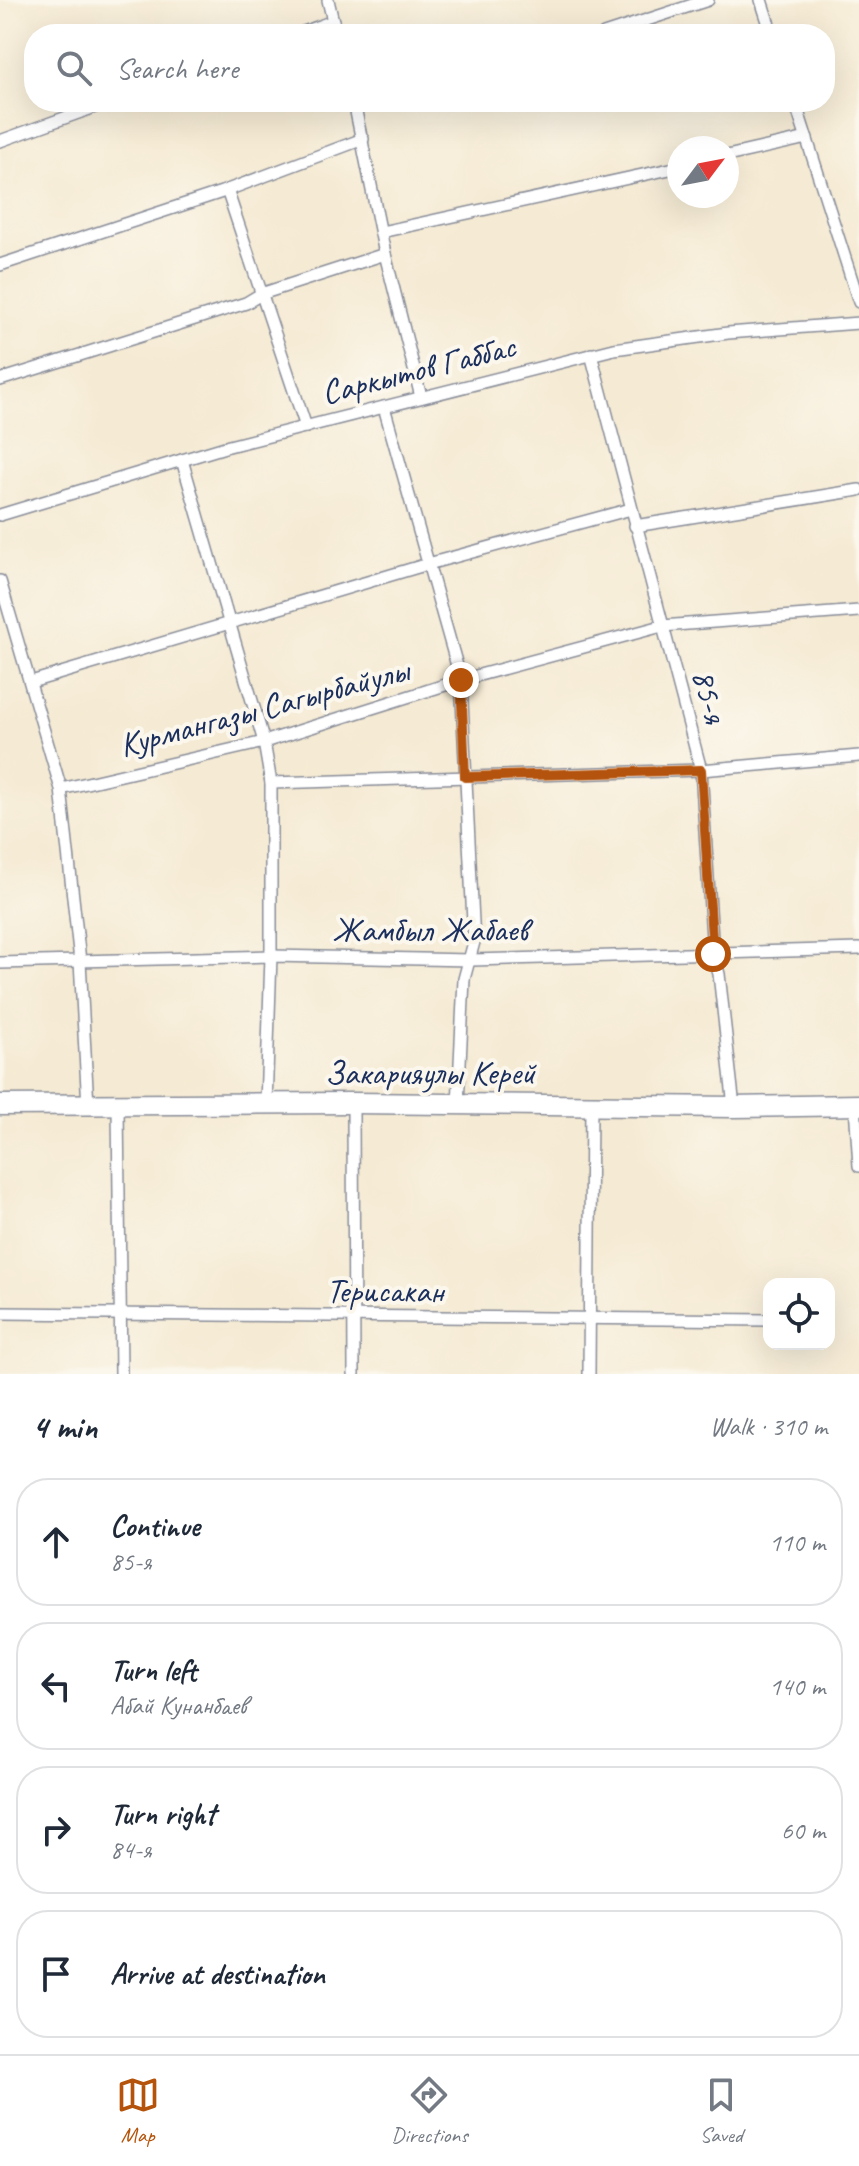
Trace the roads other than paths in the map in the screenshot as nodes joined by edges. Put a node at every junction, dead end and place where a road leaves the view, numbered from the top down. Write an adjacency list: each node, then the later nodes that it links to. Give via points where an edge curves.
1 (328, 0): 4 (street)
2 (708, 0): 7 (street)
3 (761, 0): 8 (street)
4 (333, 21): 5 (street); 6 (street)
5 (325, 24)
6 (334, 24)
7 (635, 24)
8 (769, 24)
9 (81, 112): 14 (street)
10 (356, 112): 13 (street)
11 (798, 112): 12 (street)
12 (807, 138): 15 (street); 22 (street)
13 (363, 139): 17 (street); 18 (street)
14 (0, 141)
15 (739, 153)
16 (667, 170): 18 (street)
17 (227, 190): 20 (street); 21 (street)
18 (381, 232): 19 (street)
19 (385, 254): 21 (street); 26 (street)
20 (0, 265)
21 (261, 294): 25 (street); 28 (street)
22 (859, 302)
23 (859, 323): 24 (street, Саркытов Габбас, via 669,340)
24 (591, 354): 26 (street, Саркытов Габбас); 31 (street, 85-я)
25 (0, 380)
26 (421, 397): 27 (street, Саркытов Габбас)
27 (384, 407): 28 (street, Саркытов Габбас); 34 (street)
28 (306, 427): 29 (street, Саркытов Габбас)
29 (182, 460): 32 (street, Саркытов Габбас); 37 (street)
30 (859, 490): 33 (street)
31 (631, 509): 33 (street, 85-я); 34 (street)
32 (0, 515)
33 (635, 526): 38 (street, 85-я)
34 (428, 564): 37 (street); 39 (street)
35 (0, 581): 40 (street)
36 (859, 611): 38 (street, Курмангазы Сагырбайулы)
37 (231, 624): 40 (street); 41 (street)
38 (662, 626): 39 (street, Курмангазы Сагырбайулы); 43 (street, 85-я)
39 (461, 680): 41 (street, Курмангазы Сагырбайулы); 44 (street)
40 (31, 682): 46 (street)
41 (264, 742): 45 (street); 46 (street, Курмангазы Сагырбайулы)
42 (859, 756): 43 (street)
43 (701, 770): 44 (street); 48 (street, 85-я)
44 (465, 777): 45 (street); 50 (street)
45 (271, 783): 49 (street)
46 (61, 789): 51 (street)
47 (859, 949): 48 (street, Жамбыл Жабаев)
48 (713, 954): 50 (street, Жамбыл Жабаев); 61 (street, 85-я)
49 (271, 956): 50 (street, Жамбыл Жабаев); 51 (street, Жамбыл Жабаев); 56 (street)
50 (471, 960): 57 (street, via 464,979)
51 (80, 961): 52 (street, Жамбыл Жабаев); 59 (street)
52 (0, 963)
53 (353, 1103): 56 (highway, Закарияулы Керей); 57 (highway, Закарияулы Керей); 65 (street)
54 (591, 1104): 57 (highway, Закарияулы Керей); 61 (highway, Закарияулы Керей); 66 (street)
55 (0, 1105): 59 (highway, Закарияулы Керей)
56 (266, 1105): 60 (highway, Закарияулы Керей)
57 (458, 1105)
58 (857, 1105): 61 (highway, Закарияулы Керей); 62 (street)
59 (88, 1106): 60 (highway, Закарияулы Керей)
60 (118, 1106): 64 (street)
61 (734, 1107)
62 (859, 1166)
63 (0, 1313): 64 (street, Терисакан)
64 (121, 1313): 65 (street, Терисакан); 68 (street)
65 (353, 1318): 66 (street, Терисакан); 69 (street)
66 (589, 1319): 67 (street, Терисакан); 70 (street)
67 (763, 1320)
68 (121, 1374)
69 (354, 1374)
70 (589, 1374)

